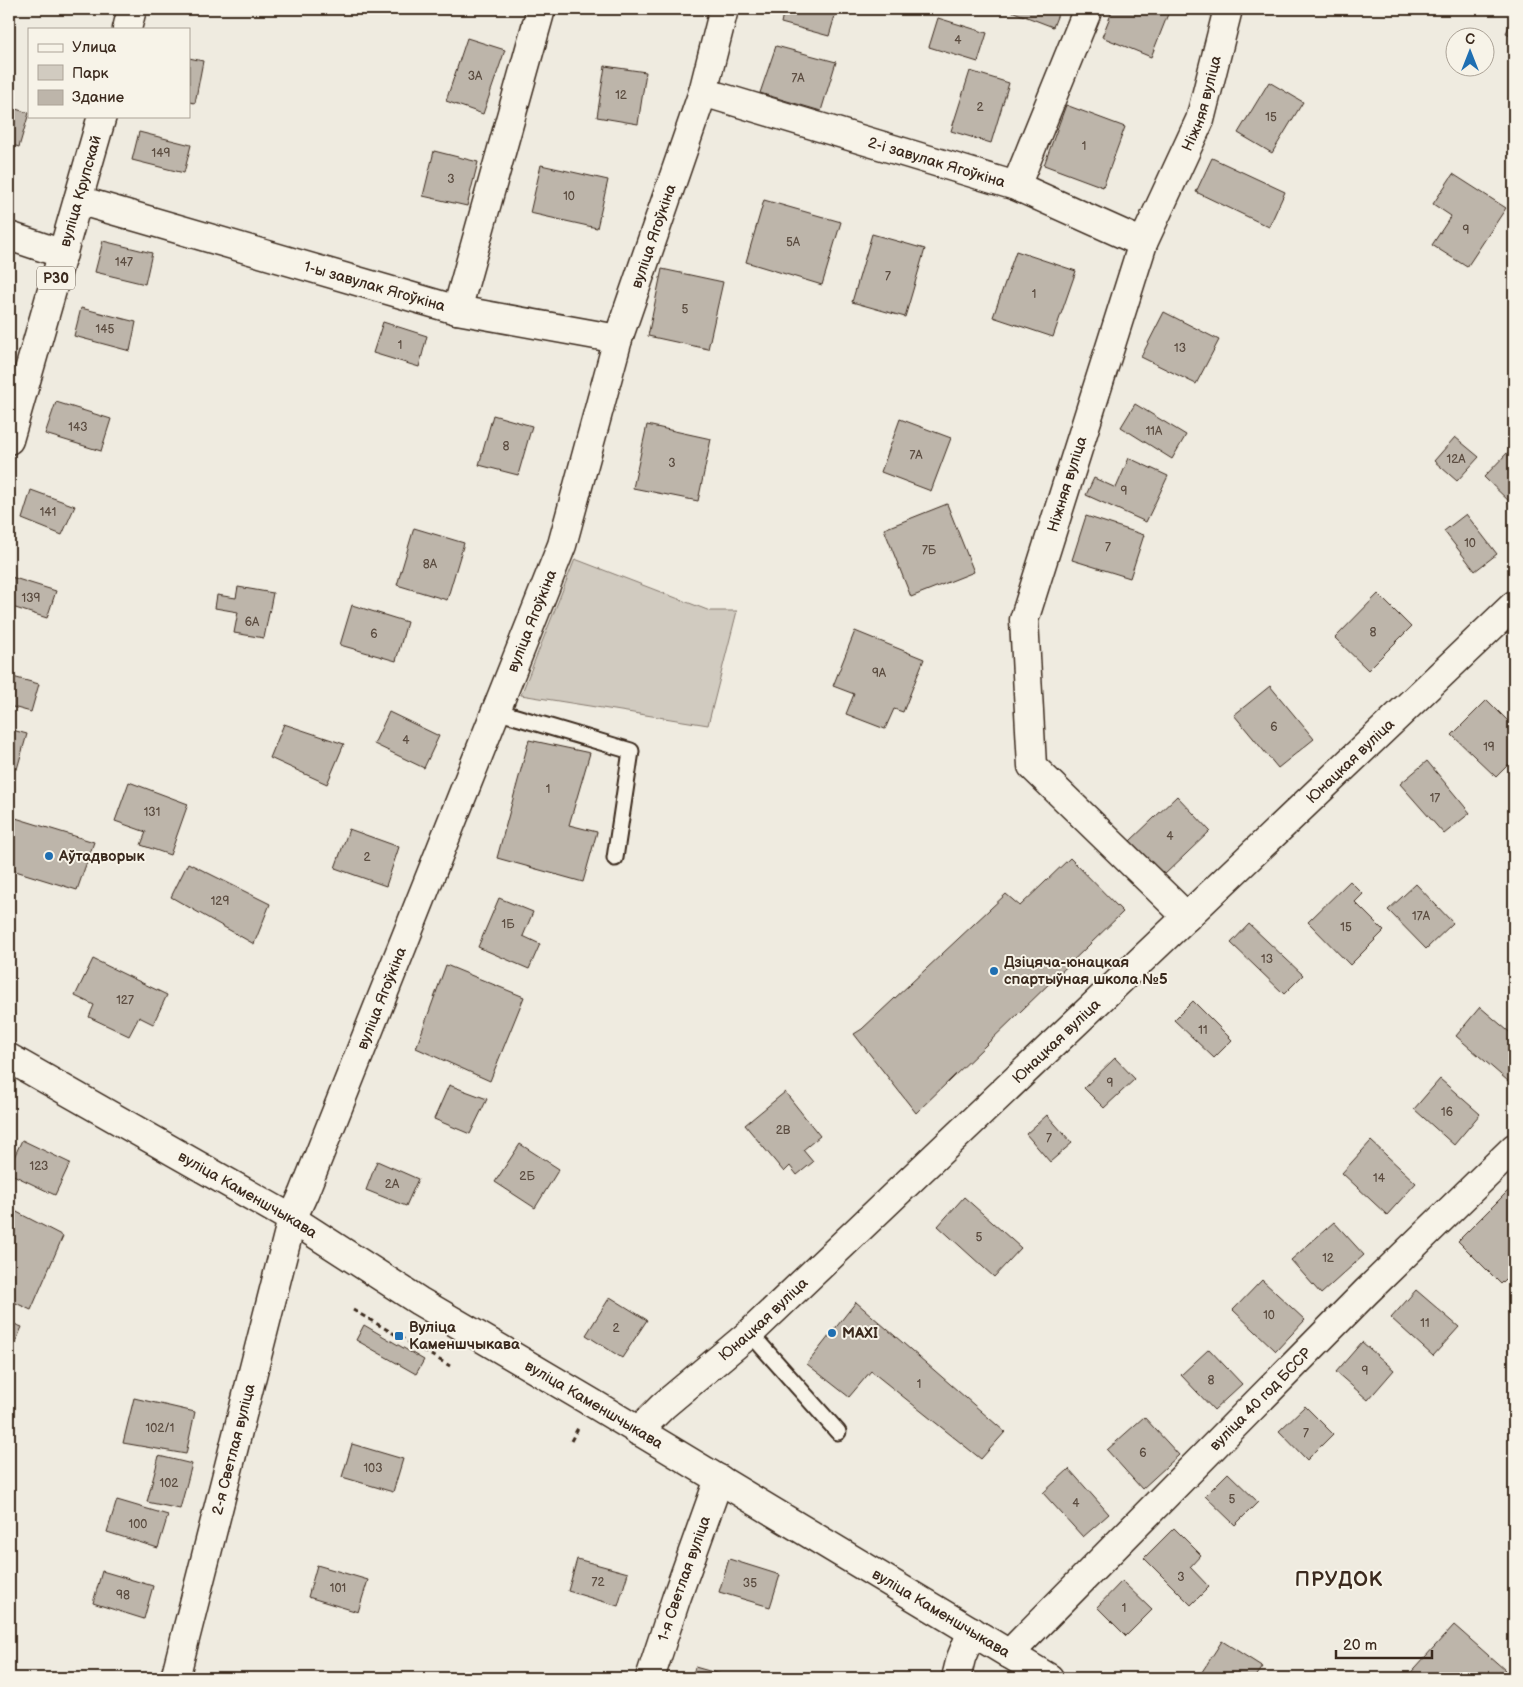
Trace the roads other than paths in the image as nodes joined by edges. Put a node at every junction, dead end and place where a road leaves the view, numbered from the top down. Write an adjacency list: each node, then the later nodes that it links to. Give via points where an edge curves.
1 (132, 9): 6 (street)
2 (541, 9): 14 (street, 1-ы завулак Ягоўкіна)
3 (724, 9): 7 (street, вуліца Ягоўкіна)
4 (1088, 9): 9 (street, 2-і завулак Ягоўкіна)
5 (1228, 9): 12 (street, Ніжняя вуліца, via 1200,120)
6 (127, 28)
7 (703, 92): 9 (street, 2-і завулак Ягоўкіна); 15 (street, вуліца Ягоўкіна)
8 (101, 118): 10 (street, вуліца Крупскай / Р30)
9 (1016, 186): 12 (street)
10 (78, 200): 13 (street, вуліца Крупскай / Р30); 14 (street, 1-ы завулак Ягоўкіна)
11 (9, 236): 13 (street)
12 (1143, 243): 20 (street, Ніжняя вуліца, via 1024,620 1032,766)
13 (63, 254): 16 (street, вуліца Крупскай / Р30)
14 (457, 310): 15 (street)
15 (618, 339): 18 (street, вуліца Ягоўкіна, via 562,545)
16 (9, 440)
17 (1514, 605): 20 (street, Юнацкая вуліца)
18 (496, 711): 19 (lane, via 631,751); 23 (street, вуліца Ягоўкіна)
19 (615, 858)
20 (1187, 916): 24 (street, Юнацкая вуліца)
21 (9, 1058): 23 (street, вуліца Каменшчыкава)
22 (1514, 1148): 29 (street, вуліца 40 год БССР, via 1366,1292)
23 (292, 1219): 25 (street, вуліца Каменшчыкава, via 419,1301); 30 (street, 2-я Светлая вуліца)
24 (750, 1333): 25 (street, Юнацкая вуліца, via 662,1406); 26 (lane)
25 (638, 1431): 27 (street, вуліца Каменшчыкава)
26 (838, 1432)
27 (720, 1479): 28 (street, вуліца Каменшчыкава); 31 (street, 1-я Светлая вуліца)
28 (972, 1631): 29 (street, вуліца Каменшчыкава); 32 (street)
29 (1009, 1654): 33 (street, вуліца Каменшчыкава)
30 (175, 1678)
31 (650, 1678)
32 (956, 1678)
33 (1049, 1678)

